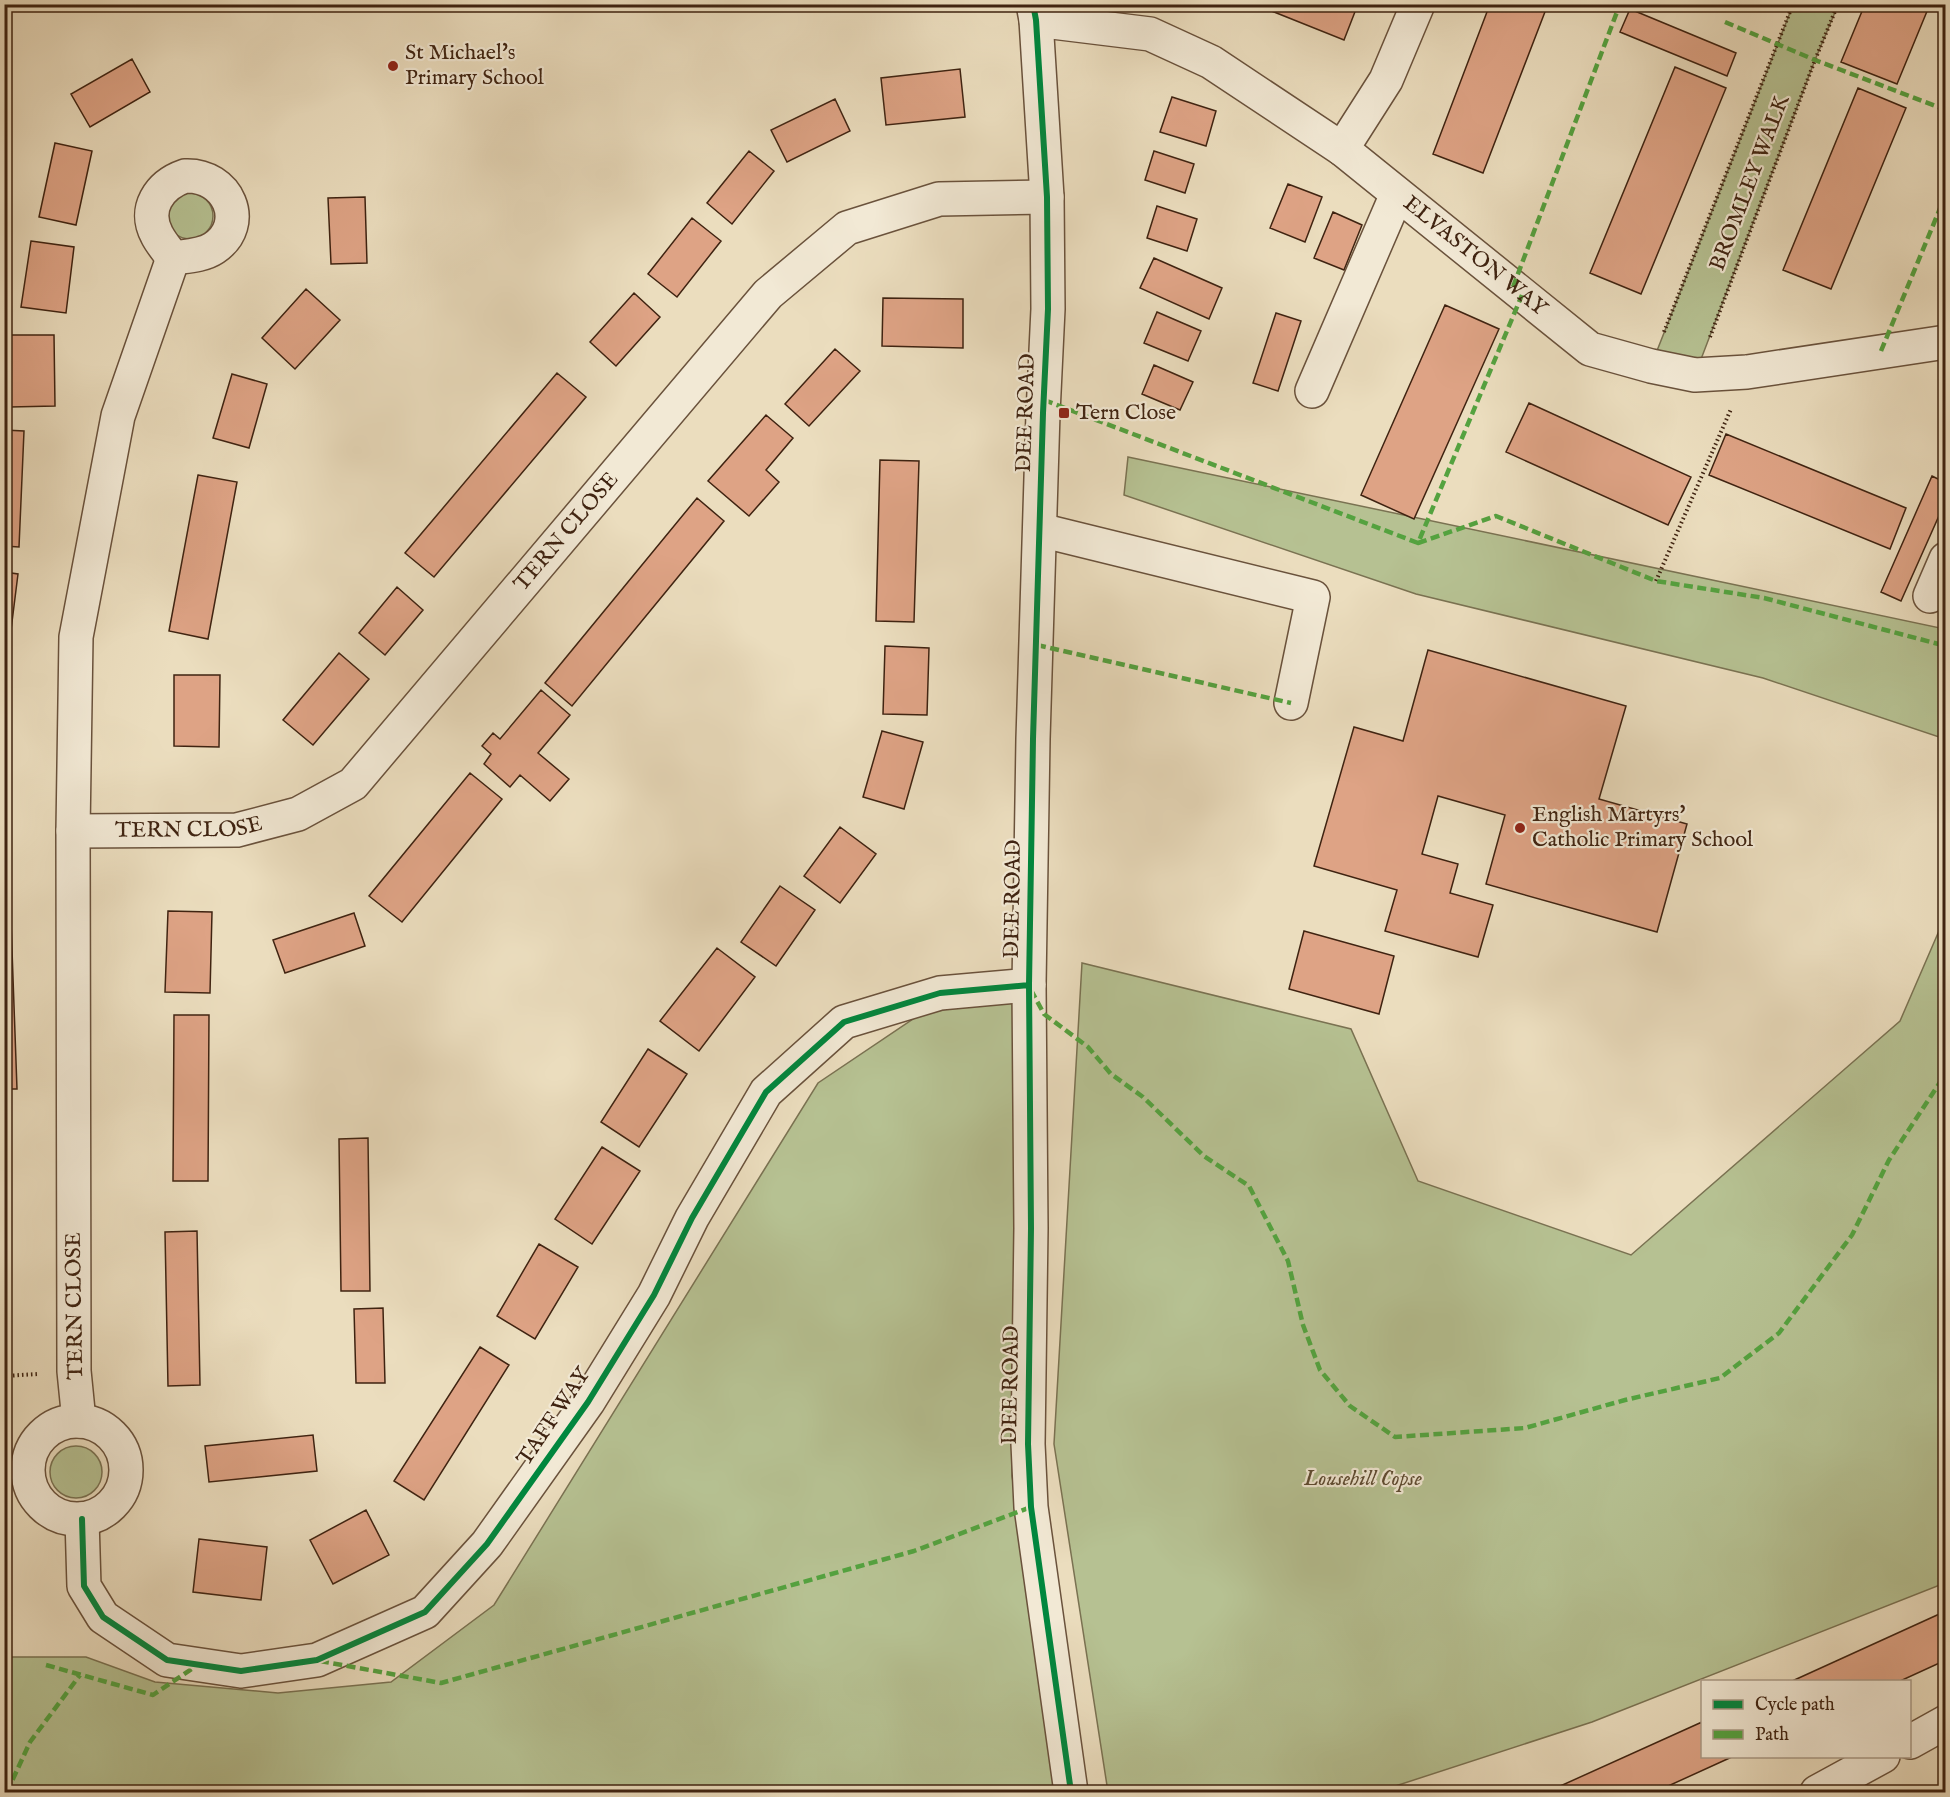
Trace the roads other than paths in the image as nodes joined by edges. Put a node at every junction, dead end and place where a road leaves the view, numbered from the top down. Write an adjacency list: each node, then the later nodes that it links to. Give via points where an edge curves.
1 (1418, 4): 3 (street, via 1386,81)
2 (1034, 12): 3 (street, ELVASTON WAY, via 1150,34 1211,62); 5 (street, DEE ROAD)
3 (1342, 149): 4 (street, ELVASTON WAY)
4 (1397, 194): 7 (street, ELVASTON WAY, via 1590,349 1651,366 1695,375 1747,372); 8 (street)
5 (1047, 197): 9 (street, DEE ROAD, via 1048,309); 13 (street, TERN CLOSE, via 939,199 847,228 777,287 353,784 298,814 237,830)
6 (173, 258): 13 (street, TERN CLOSE, via 118,416 75,637)
7 (1946, 342)
8 (1312, 392)
9 (1041, 530): 12 (street, via 1313,597); 14 (street, DEE ROAD)
10 (1946, 559): 11 (street)
11 (1930, 596)
12 (1290, 703)
13 (73, 831): 15 (street, TERN CLOSE, via 74,1360)
14 (1029, 985): 16 (street, TAFF WAY, via 940,993 844,1022 766,1092 692,1218 654,1295 588,1402 487,1544 425,1612 317,1660 241,1671 167,1660 103,1617 84,1586); 20 (street, DEE ROAD, via 1030,1507)
15 (80, 1421): 16 (street, via 109,1433 125,1460 126,1476 111,1505 98,1515); 16 (street, via 57,1426 37,1440 27,1470 30,1487 50,1512 66,1519)
16 (82, 1519)
17 (1946, 1722): 18 (street)
18 (1911, 1741)
19 (1879, 1758): 21 (street)
20 (1071, 1792)
21 (1817, 1792)

